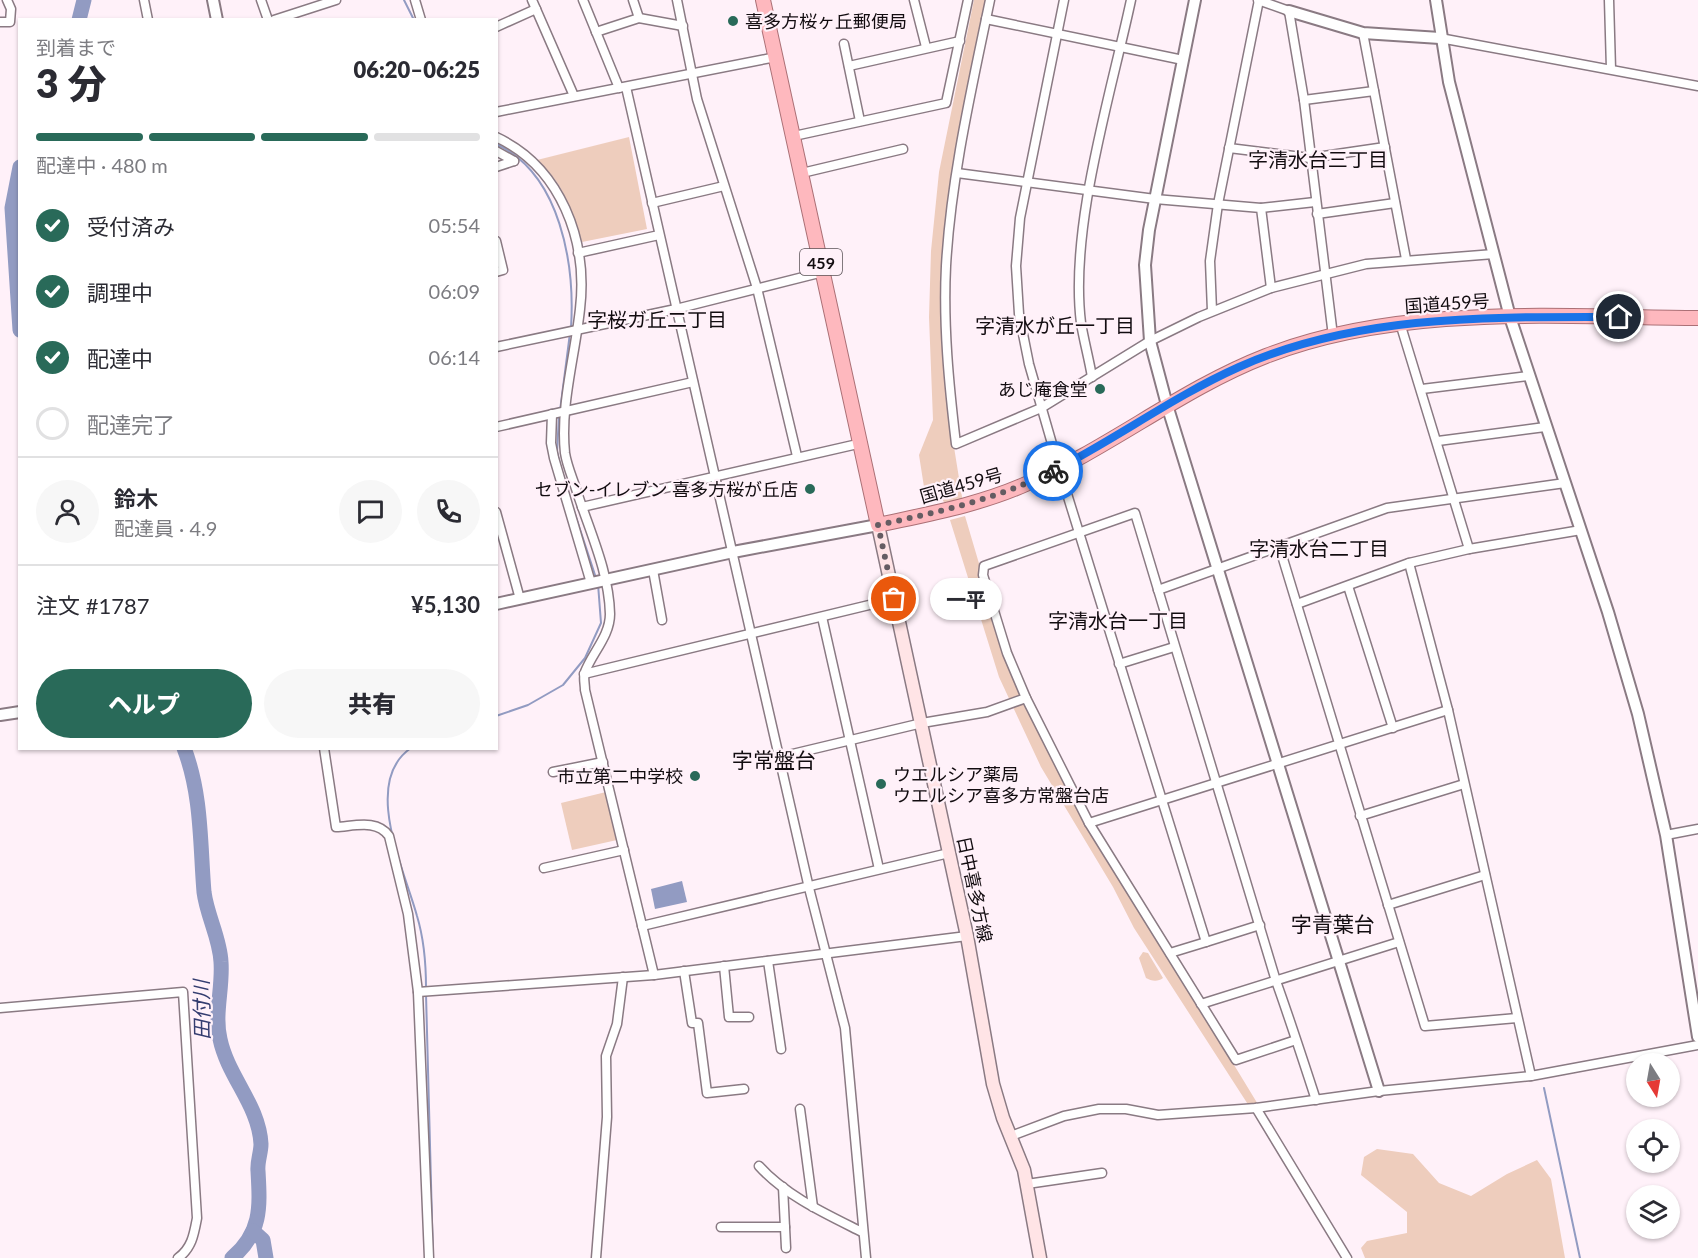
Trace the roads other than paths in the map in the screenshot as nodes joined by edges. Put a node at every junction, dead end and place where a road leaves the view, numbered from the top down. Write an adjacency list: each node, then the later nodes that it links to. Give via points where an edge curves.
1 (7, 0): 30 (street, via 10,22)
2 (144, 0): 23 (street)
3 (213, 0): 24 (street)
4 (261, 0): 25 (street)
5 (336, 0): 26 (street)
6 (415, 0): 27 (street)
7 (532, 0): 21 (street)
8 (583, 0): 33 (street)
9 (633, 0): 28 (street)
10 (677, 0): 32 (street)
11 (763, 0): 41 (highway, 459)
12 (914, 0): 40 (street)
13 (969, 0): 37 (street)
14 (990, 0): 29 (street)
15 (1064, 0): 35 (street)
16 (1131, 0): 39 (street)
17 (1195, 0): 42 (street)
18 (1258, 0): 22 (street); 56 (street)
19 (1436, 0): 36 (street)
20 (1610, 0): 44 (street)
21 (536, 9): 31 (street); 49 (street)
22 (1289, 11): 34 (street); 50 (street)
23 (148, 18)
24 (217, 18)
25 (267, 18)
26 (280, 18)
27 (420, 18)
28 (639, 18): 32 (street); 33 (street)
29 (986, 20): 35 (street); 62 (street)
30 (0, 22)
31 (498, 26)
32 (683, 26): 45 (street)
33 (596, 32): 47 (street)
34 (1363, 33): 36 (street); 48 (street)
35 (1057, 34): 39 (street); 63 (street)
36 (1440, 38): 44 (street); 76 (street)
37 (960, 40): 40 (street); 52 (street, via 946,103)
38 (844, 44): 43 (street)
39 (1121, 46): 42 (street); 65 (street)
40 (926, 47): 43 (street)
41 (776, 57): 45 (street); 53 (highway, 459)
42 (1184, 60): 66 (street)
43 (849, 66): 52 (street)
44 (1611, 69): 46 (street)
45 (691, 74): 47 (street); 64 (street)
46 (1698, 86)
47 (622, 87): 49 (street); 68 (street)
48 (1374, 91): 50 (street); 55 (street)
49 (574, 96): 51 (street)
50 (1304, 100): 59 (street)
51 (498, 112)
52 (860, 121): 53 (street)
53 (794, 136): 61 (highway, 459)
54 (498, 138): 75 (street, via 526,154 554,186 572,227)
55 (1385, 147): 59 (street); 69 (street)
56 (1229, 148): 59 (street); 70 (street)
57 (903, 149): 61 (street)
58 (498, 152): 60 (street, via 514,160)
59 (1310, 158): 67 (street)
60 (498, 166)
61 (802, 173): 79 (highway, 459)
62 (957, 173): 63 (street); 97 (street, via 946,266 946,336 956,444)
63 (1027, 182): 65 (street); 97 (street, via 1017,243 1017,291 1023,339)
64 (724, 186): 68 (street); 81 (street)
65 (1090, 190): 66 (street); 92 (street, via 1080,285 1081,322)
66 (1155, 199): 70 (street); 90 (street, via 1145,266)
67 (1315, 202): 71 (street); 72 (street)
68 (652, 203): 73 (street)
69 (1395, 203): 72 (street); 77 (street)
70 (1218, 204): 71 (street); 84 (street, via 1210,261)
71 (1261, 208): 82 (street)
72 (1317, 214): 80 (street)
73 (659, 235): 75 (street); 83 (street)
74 (498, 249): 78 (street, via 503,270)
75 (578, 253): 88 (street)
76 (1494, 254): 77 (street); 85 (street)
77 (1406, 259): 80 (street)
78 (498, 271)
79 (824, 272): 81 (street); 103 (highway, 459)
80 (1324, 272): 82 (street); 89 (street)
81 (757, 288): 83 (street); 104 (street)
82 (1271, 288): 84 (street)
83 (676, 309): 88 (street); 94 (street)
84 (1212, 311): 90 (street)
85 (1510, 317): 86 (highway, 国道459号); 87 (highway, 国道459号); 93 (street)
86 (1698, 318)
87 (1400, 323): 89 (highway, 国道459号); 95 (street)
88 (578, 328): 91 (street); 98 (street)
89 (1333, 336): 96 (highway, 国道459号, via 1268,355)
90 (1150, 341): 92 (street); 96 (street)
91 (498, 347)
92 (1092, 376): 97 (street)
93 (1528, 376): 95 (street); 100 (street)
94 (693, 382): 98 (street); 106 (street)
95 (1422, 389): 102 (street)
96 (1167, 405): 105 (highway, 国道459号); 120 (street)
97 (1041, 408): 105 (street)
98 (566, 411): 99 (street); 109 (street, via 567,461)
99 (552, 414): 101 (street); 122 (street, via 554,458)
100 (1545, 427): 102 (street); 107 (street)
101 (498, 428)
102 (1438, 441): 108 (street)
103 (862, 443): 104 (street); 110 (highway, 459)
104 (797, 456): 106 (street)
105 (1059, 468): 110 (highway, 国道459号, via 993,497); 113 (street)
106 (715, 476): 109 (street); 117 (street)
107 (1565, 483): 108 (street); 112 (street)
108 (1455, 498): 115 (street, via 1388,508); 116 (street)
109 (582, 507): 121 (street)
110 (878, 525): 117 (street); 126 (main road, 日中喜多方線)
111 (498, 527): 114 (street)
112 (1581, 530): 116 (street); 154 (street, via 1638,714)
113 (1080, 532): 124 (street, via 1135,513); 133 (street); 135 (street, via 984,566 983,575 1007,653)
114 (500, 542): 125 (street)
115 (1280, 549): 120 (street); 128 (street)
116 (1469, 549): 118 (street)
117 (733, 552): 119 (street); 131 (street)
118 (1409, 563): 123 (street); 136 (street)
119 (652, 570): 121 (street); 130 (street)
120 (1219, 570): 124 (street); 146 (street)
121 (606, 581): 122 (street); 134 (street, via 610,620)
122 (591, 583): 125 (street)
123 (1348, 585): 128 (street); 140 (street)
124 (1158, 590): 132 (street)
125 (520, 599): 127 (street)
126 (894, 599): 129 (street); 139 (main road, 日中喜多方線)
127 (498, 604)
128 (1297, 604): 142 (street)
129 (822, 617): 131 (street); 141 (street)
130 (662, 620)
131 (752, 633): 134 (street); 144 (street)
132 (1174, 647): 133 (street); 148 (street)
133 (1119, 664): 150 (street)
134 (584, 674): 145 (street)
135 (1026, 698): 139 (street, via 987,711); 152 (street)
136 (1448, 711): 140 (street); 149 (street)
137 (18, 712): 138 (street)
138 (0, 715)
139 (922, 723): 141 (street); 156 (main road, 日中喜多方線)
140 (1393, 728): 142 (street)
141 (849, 740): 144 (street); 158 (street)
142 (1339, 745): 146 (street); 151 (street)
143 (324, 750): 176 (street, via 336,827 378,826 389,836 408,914)
144 (780, 757): 160 (street)
145 (603, 762): 147 (street); 155 (street)
146 (1278, 762): 148 (street); 170 (street)
147 (553, 772)
148 (1217, 782): 150 (street); 162 (street)
149 (1464, 784): 151 (street); 159 (street)
150 (1162, 799): 152 (street); 165 (street)
151 (1360, 816): 161 (street)
152 (1089, 823): 168 (street)
153 (1698, 829): 154 (street)
154 (1666, 835): 181 (street)
155 (624, 850): 157 (street); 163 (street)
156 (949, 853): 158 (street); 164 (main road, 日中喜多方線)
157 (544, 868)
158 (879, 869): 160 (street)
159 (1485, 874): 161 (street); 180 (street)
160 (809, 888): 163 (street); 167 (street)
161 (1388, 905): 166 (street)
162 (1260, 925): 165 (street); 175 (street)
163 (642, 926): 173 (street)
164 (967, 936): 167 (street); 191 (main road, 日中喜多方線, via 993,1084)
165 (1206, 942): 168 (street)
166 (1399, 942): 170 (street); 180 (street, via 1425,1026)
167 (827, 953): 169 (street); 199 (street, via 845,1028)
168 (1170, 953): 177 (street)
169 (768, 961): 171 (street); 184 (street)
170 (1338, 961): 175 (street); 187 (street)
171 (724, 966): 172 (street); 179 (street, via 729,1017)
172 (684, 971): 173 (street); 186 (street, via 692,1023 698,1023 706,1092)
173 (654, 975): 174 (street)
174 (623, 977): 176 (street); 203 (street, via 617,1024 606,1056 608,1117)
175 (1276, 981): 177 (street); 182 (street)
176 (418, 992): 202 (street)
177 (1201, 1004): 182 (street, via 1236,1060)
178 (0, 1008): 201 (street, via 183,992 197,1218 191,1243)
179 (749, 1017)
180 (1517, 1018): 185 (street)
181 (1698, 1036)
182 (1296, 1040): 188 (street)
183 (1698, 1045): 185 (street)
184 (781, 1049)
185 (1531, 1076): 187 (street)
186 (744, 1089)
187 (1379, 1091): 188 (street)
188 (1316, 1100): 189 (street)
189 (1256, 1108): 191 (street, via 1158,1115 1099,1109 1064,1116); 206 (street)
190 (800, 1109): 196 (street)
191 (1011, 1136): 194 (main road, 日中喜多方線)
192 (759, 1166): 195 (street)
193 (1102, 1173): 194 (street)
194 (1027, 1184): 205 (main road, 日中喜多方線)
195 (783, 1187): 196 (street); 198 (street)
196 (813, 1207): 199 (street)
197 (721, 1227): 198 (street)
198 (785, 1227): 200 (street)
199 (862, 1232): 204 (street)
200 (786, 1248)
201 (178, 1258)
202 (429, 1258)
203 (596, 1258)
204 (866, 1258)
205 (1040, 1258)
206 (1347, 1258)

